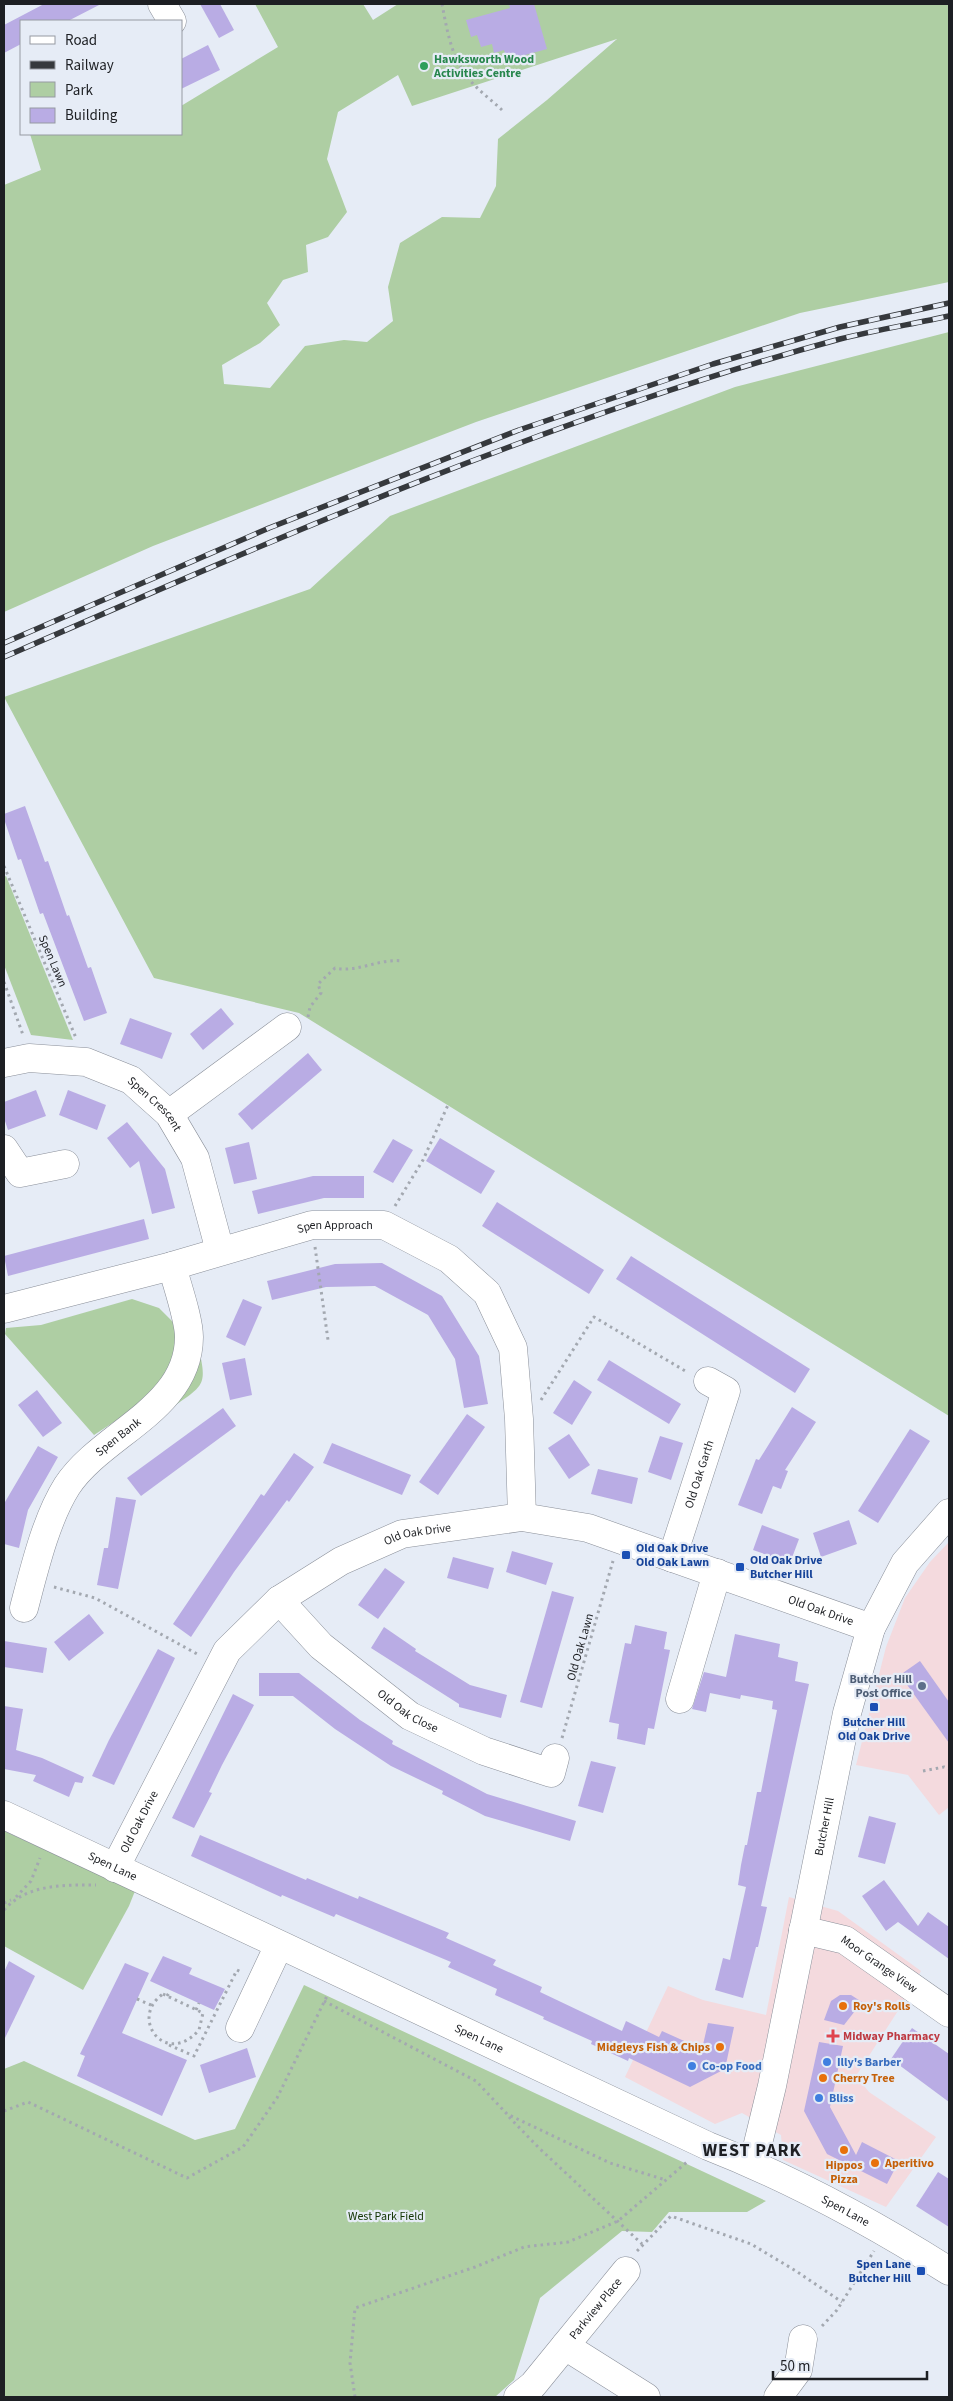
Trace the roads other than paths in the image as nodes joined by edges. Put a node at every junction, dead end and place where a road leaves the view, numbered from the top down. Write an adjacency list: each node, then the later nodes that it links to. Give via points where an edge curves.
1 (162, 4): 2 (street)
2 (171, 20)
3 (287, 1027): 5 (street)
4 (4, 1063): 5 (street, Spen Crescent, via 32,1059 86,1062 131,1080)
5 (169, 1114): 8 (street, Spen Crescent, via 195,1158)
6 (4, 1148): 7 (street, via 20,1173)
7 (65, 1164)
8 (220, 1251): 9 (street, Spen Approach); 13 (street, Spen Approach, via 312,1225 384,1225 449,1259 487,1293 513,1348)
9 (172, 1266): 10 (street, Spen Approach); 17 (street, Spen Bank, via 189,1336 186,1362 175,1385 152,1409 96,1454 67,1486 43,1538)
10 (4, 1309)
11 (726, 1391): 14 (street, Old Oak Garth)
12 (949, 1513): 18 (street, Butcher Hill, via 905,1563)
13 (522, 1517): 14 (street, Old Oak Drive, via 588,1528); 16 (street, Old Oak Drive, via 402,1534 340,1561)
14 (672, 1558): 15 (street, Old Oak Drive)
15 (717, 1573): 18 (street, Old Oak Drive); 19 (street)
16 (279, 1600): 20 (street, Old Oak Close, via 321,1646 410,1716 484,1751 550,1772); 22 (street, Old Oak Drive, via 227,1651)
17 (24, 1608)
18 (871, 1628): 23 (street, Butcher Hill, via 847,1713)
19 (680, 1700)
20 (555, 1758)
21 (4, 1815): 22 (street, Spen Lane)
22 (109, 1876): 24 (street, Spen Lane)
23 (803, 1930): 25 (street, Moor Grange View, via 845,1940); 27 (street, Butcher Hill)
24 (279, 1945): 26 (street); 27 (street, Spen Lane, via 708,2146)
25 (949, 2014)
26 (240, 2028)
27 (753, 2164): 29 (street, Spen Lane, via 886,2231)
28 (626, 2271): 31 (street, Parkview Place)
29 (949, 2271)
30 (803, 2339): 34 (street, via 798,2370)
31 (565, 2346): 32 (street, Parkview Place, via 533,2385); 33 (street, Parkview Place)
32 (518, 2397)
33 (646, 2397)
34 (778, 2397)

